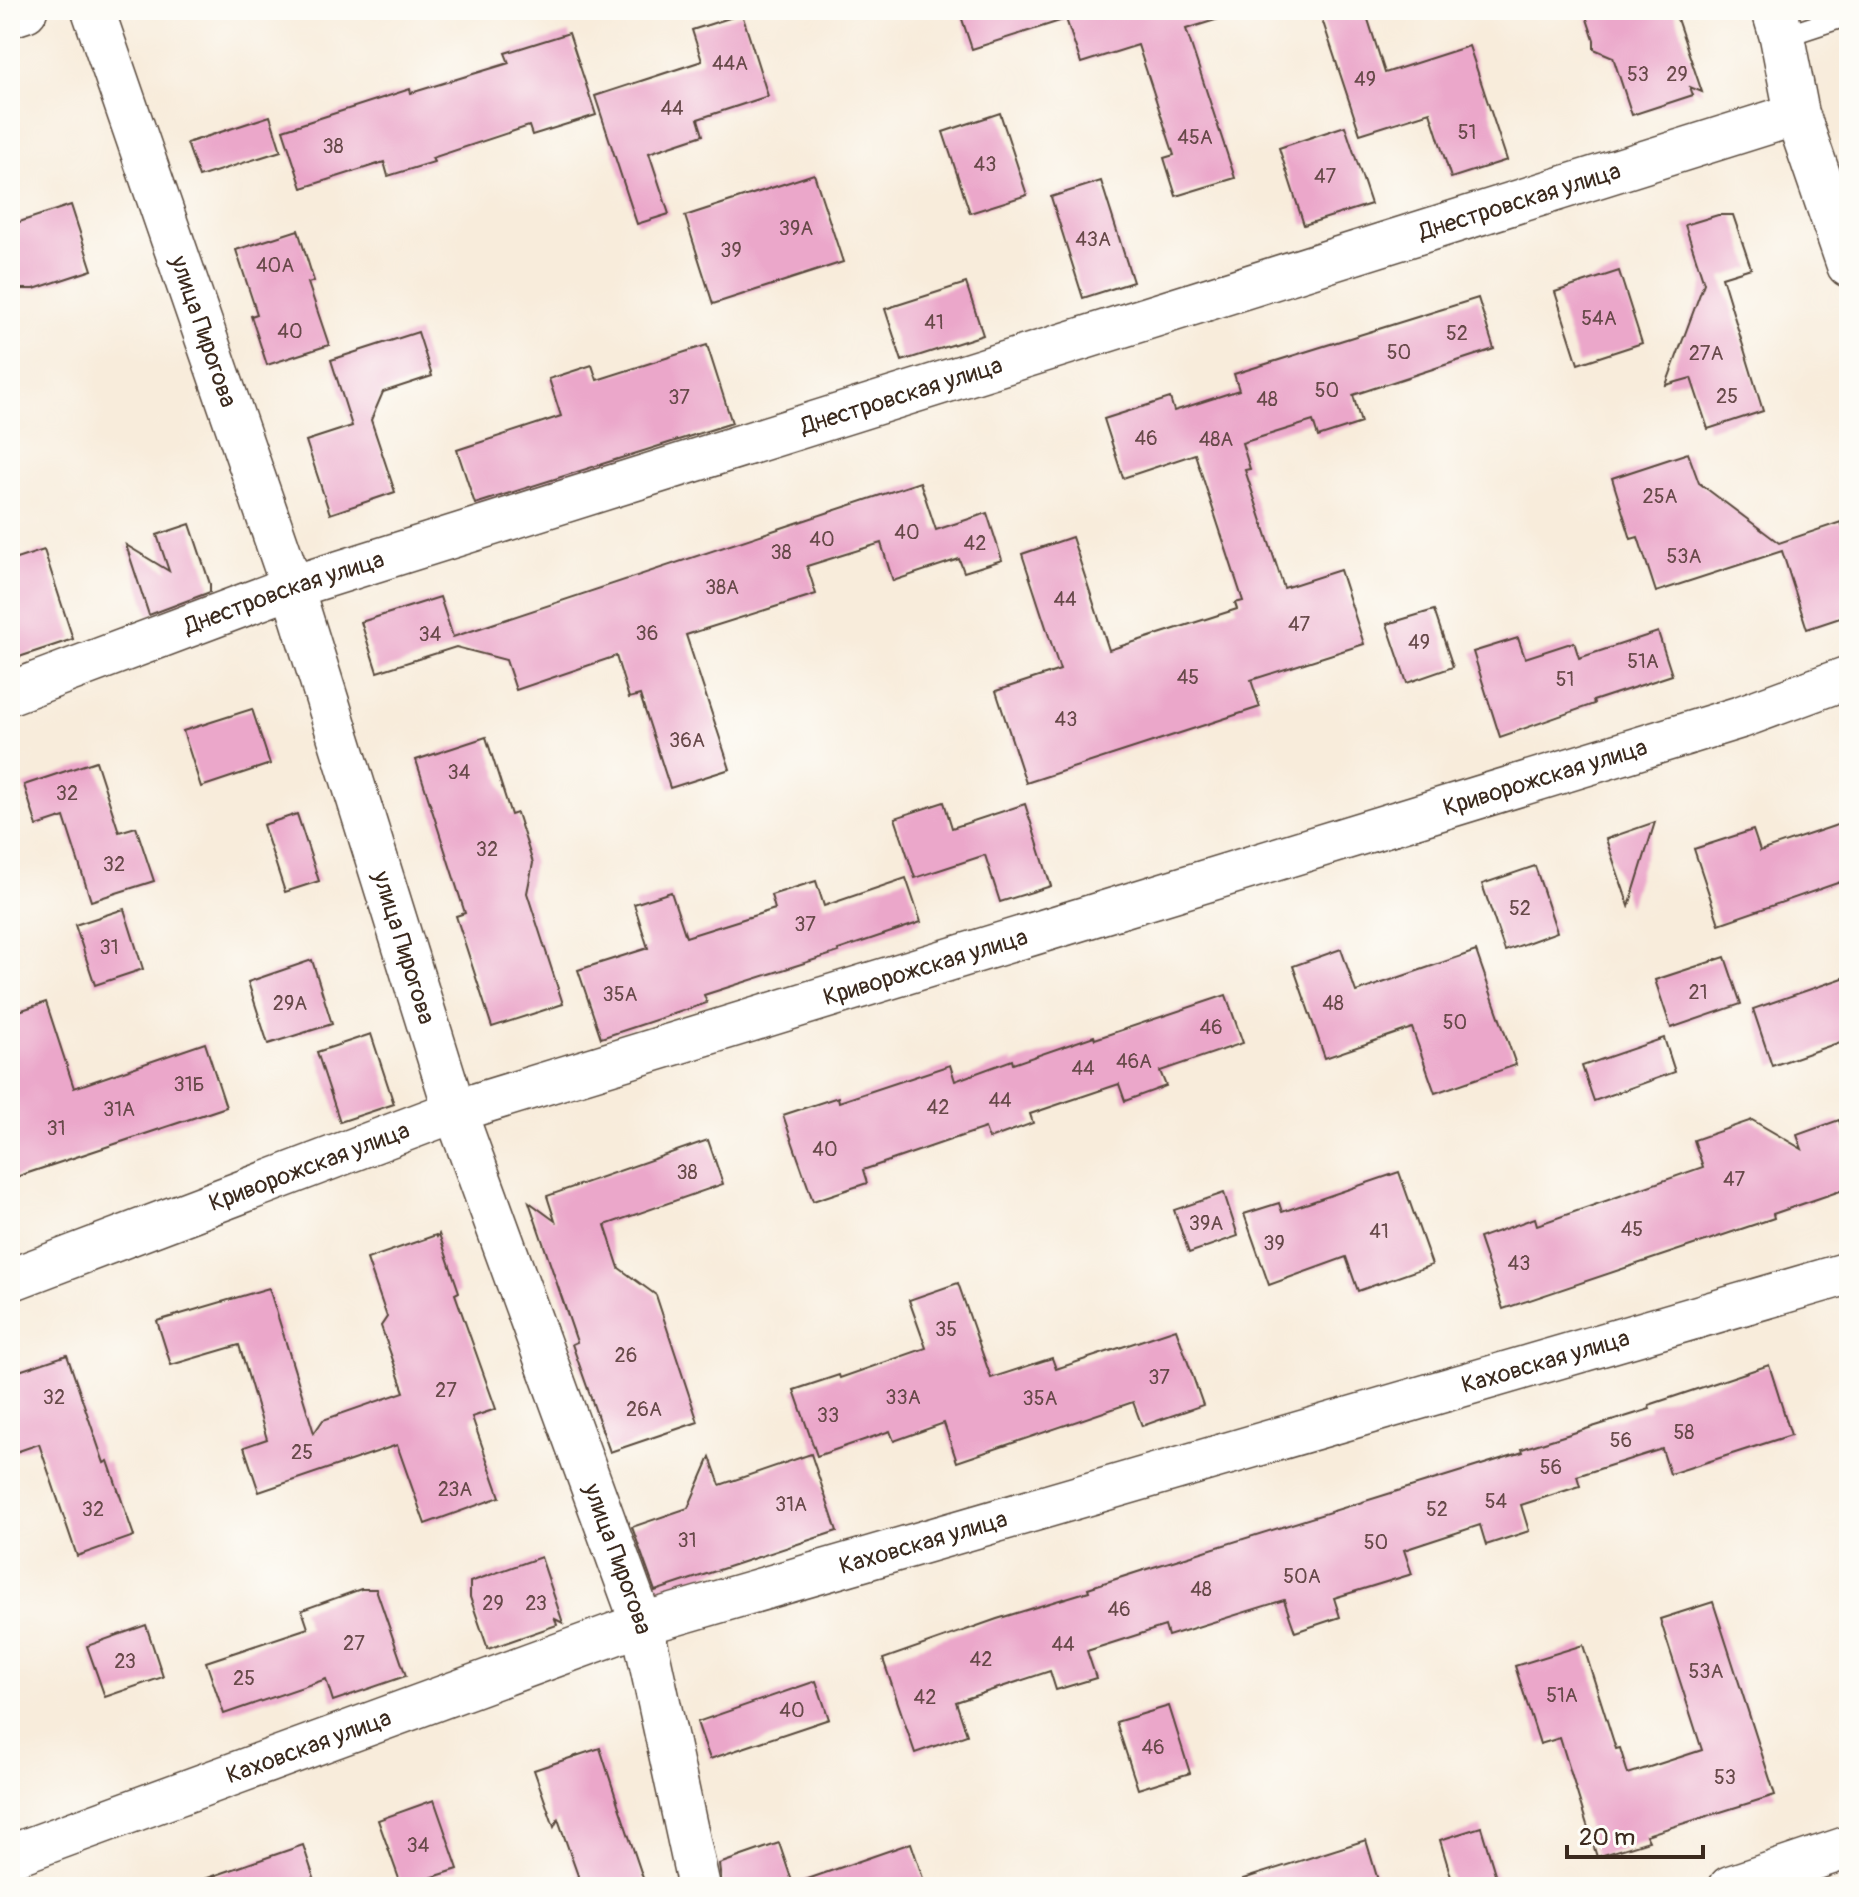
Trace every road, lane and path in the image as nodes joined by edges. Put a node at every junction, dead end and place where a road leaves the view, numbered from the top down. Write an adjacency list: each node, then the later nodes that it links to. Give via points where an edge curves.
1 (93, 10): 6 (street, улица Пирогова)
2 (1849, 15): 3 (lane)
3 (1778, 24): 4 (street)
4 (1797, 114): 5 (street); 6 (street, Днестровская улица)
5 (1849, 265)
6 (292, 587): 8 (street, Днестровская улица); 9 (street, улица Пирогова)
7 (1849, 677): 9 (street, Криворожская улица, via 1726,722)
8 (10, 693)
9 (455, 1111): 11 (street, Криворожская улица); 12 (street, улица Пирогова)
10 (1849, 1273): 12 (street, Каховская улица)
11 (10, 1280)
12 (642, 1624): 14 (street, Каховская улица); 15 (street, улица Пирогова)
13 (1849, 1847): 16 (street)
14 (10, 1856)
15 (699, 1887)
16 (1730, 1887)

